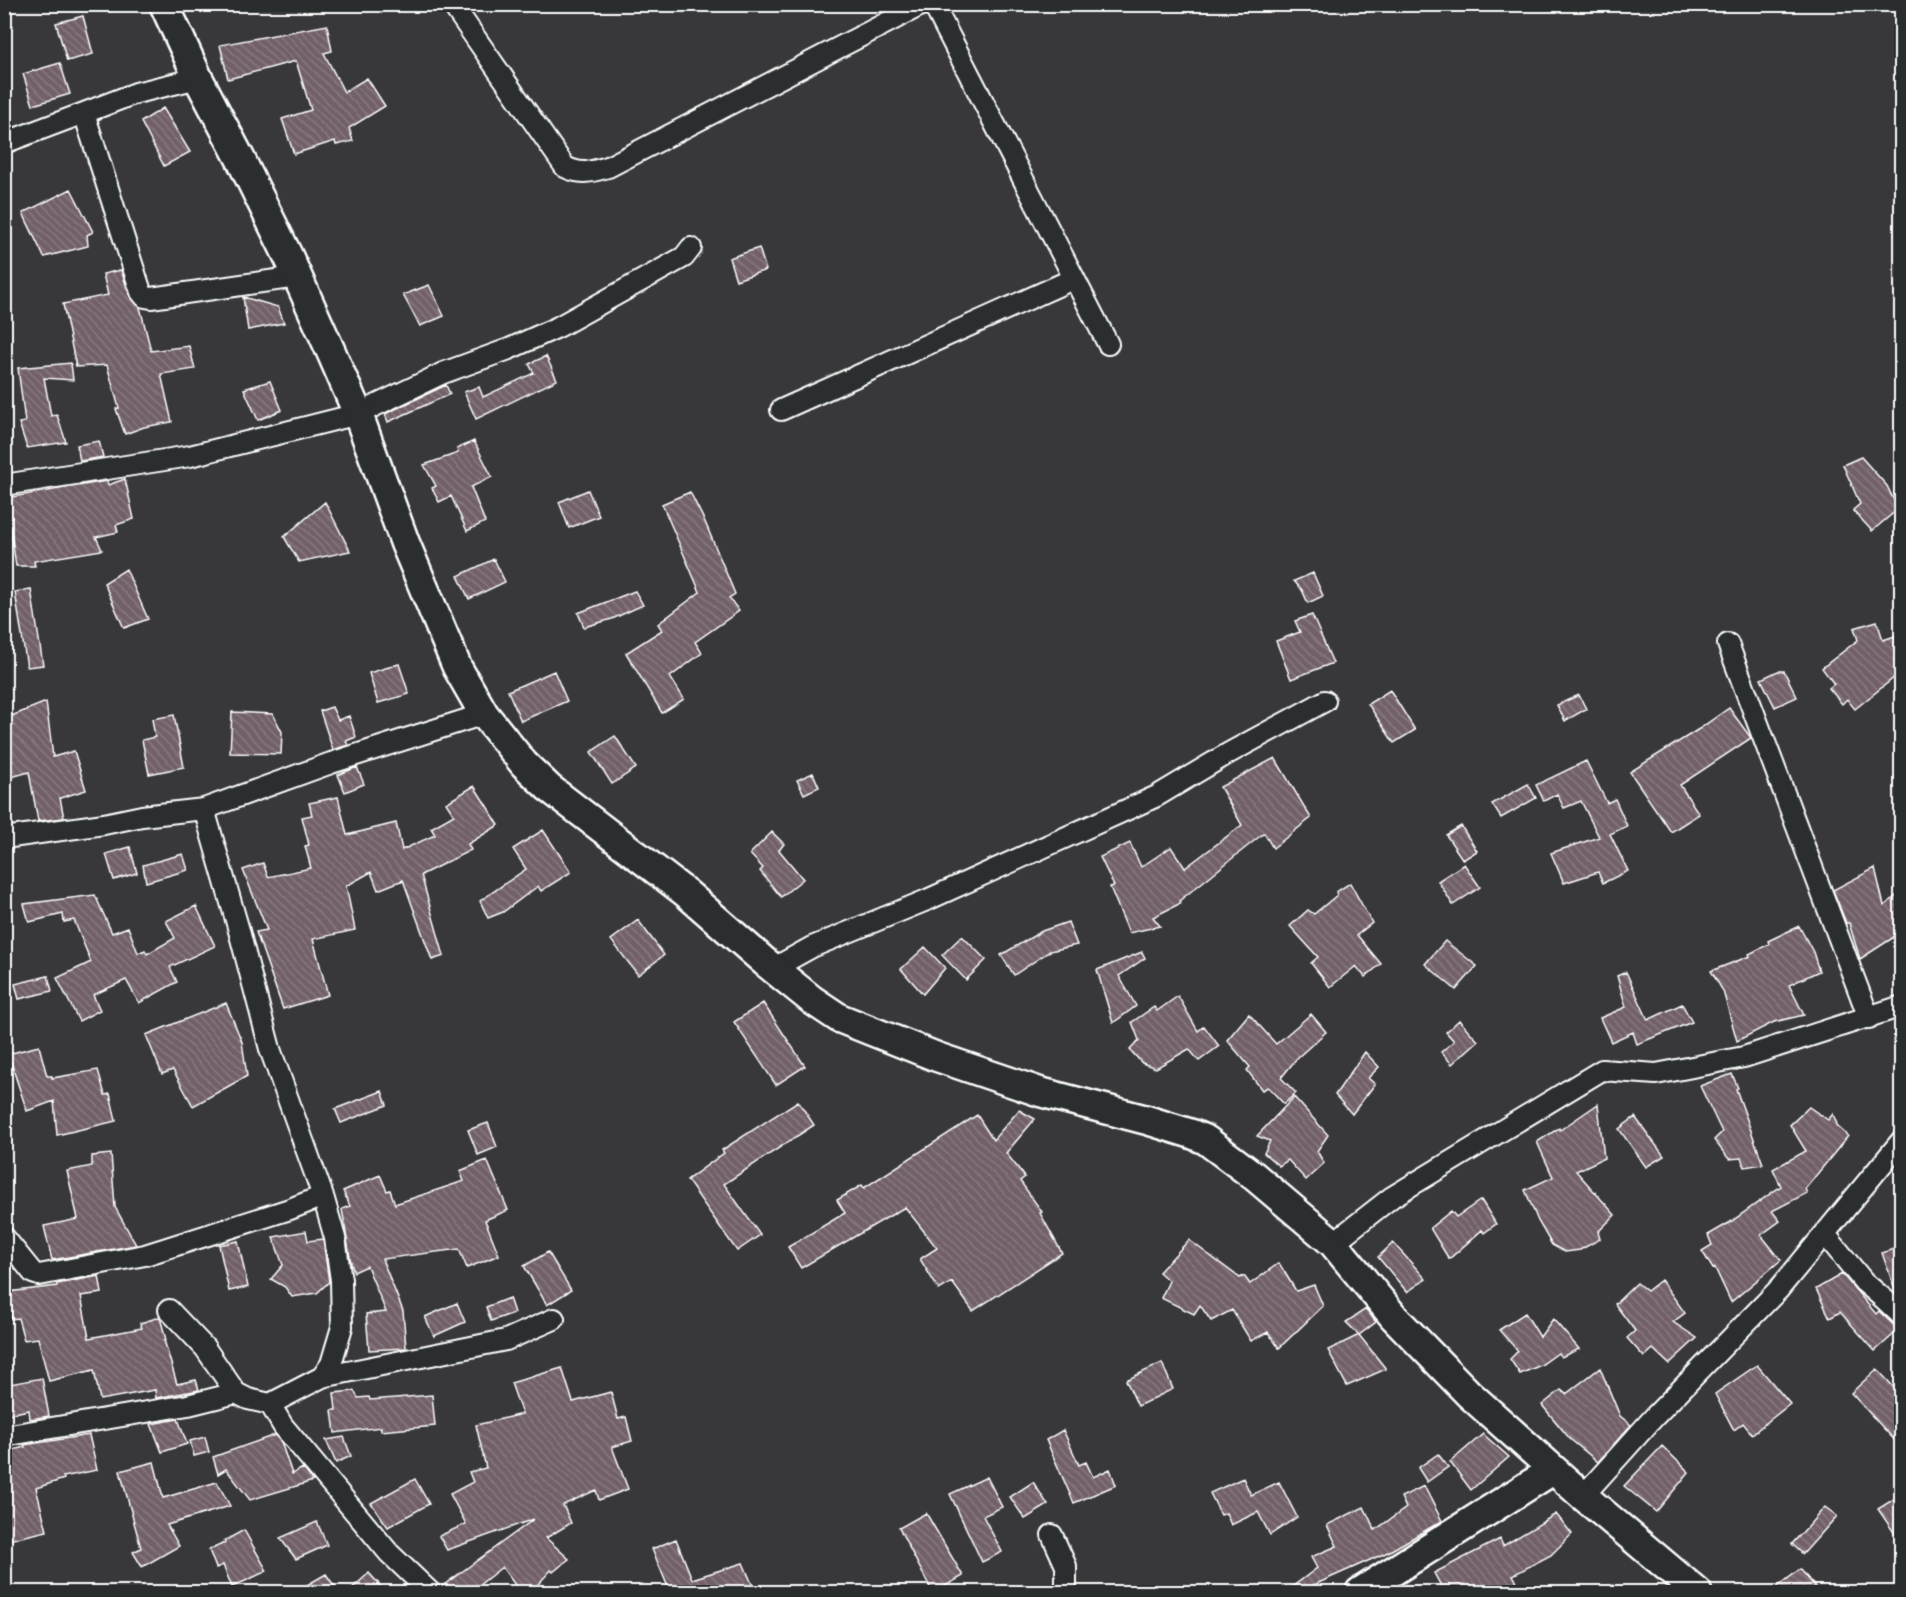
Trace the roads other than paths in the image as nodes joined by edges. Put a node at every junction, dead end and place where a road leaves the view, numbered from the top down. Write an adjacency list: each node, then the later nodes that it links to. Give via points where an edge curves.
1 (164, 4): 5 (street)
2 (923, 4): 4 (street, via 608,167 588,173 576,173 565,167)
3 (933, 4): 10 (street)
4 (456, 6)
5 (198, 78): 6 (street, via 136,93); 9 (street)
6 (84, 113): 7 (street); 9 (street, via 145,297)
7 (4, 143)
8 (691, 248): 13 (street, via 684,257 558,327 443,373)
9 (297, 277): 13 (street)
10 (1073, 279): 11 (street); 12 (street)
11 (1108, 344)
12 (781, 410)
13 (358, 414): 14 (street, via 190,456); 17 (street, via 405,543 457,667)
14 (4, 484)
15 (1728, 644): 22 (street)
16 (1325, 701): 20 (street, via 1157,796 927,900 812,947)
17 (484, 714): 18 (street); 20 (street, via 549,788 686,893)
18 (204, 809): 19 (street); 24 (street, via 270,1049)
19 (4, 838)
20 (774, 968): 27 (street, via 812,1000 860,1028 1040,1092 1206,1140)
21 (1902, 1006): 22 (street)
22 (1869, 1018): 27 (street, via 1744,1057 1656,1074 1602,1070 1392,1197)
23 (1902, 1140): 25 (street)
24 (322, 1196): 26 (street, via 145,1255 39,1275 33,1273); 31 (street, via 337,1249 342,1328 331,1364)
25 (1824, 1233): 29 (street, via 1864,1282); 36 (street, via 1779,1289)
26 (4, 1237)
27 (1333, 1243): 35 (street, via 1410,1334)
28 (168, 1310): 32 (street, via 205,1348)
29 (1902, 1316)
30 (554, 1319): 31 (street, via 506,1340)
31 (322, 1377): 33 (street)
32 (236, 1393): 33 (street); 34 (street, via 188,1405)
33 (270, 1404): 38 (street, via 283,1426 388,1553)
34 (4, 1436)
35 (1553, 1470): 36 (street); 40 (street)
36 (1583, 1496): 41 (street)
37 (1052, 1535): 39 (street, via 1066,1566)
38 (430, 1593)
39 (1066, 1593)
40 (1360, 1593)
41 (1697, 1593)

